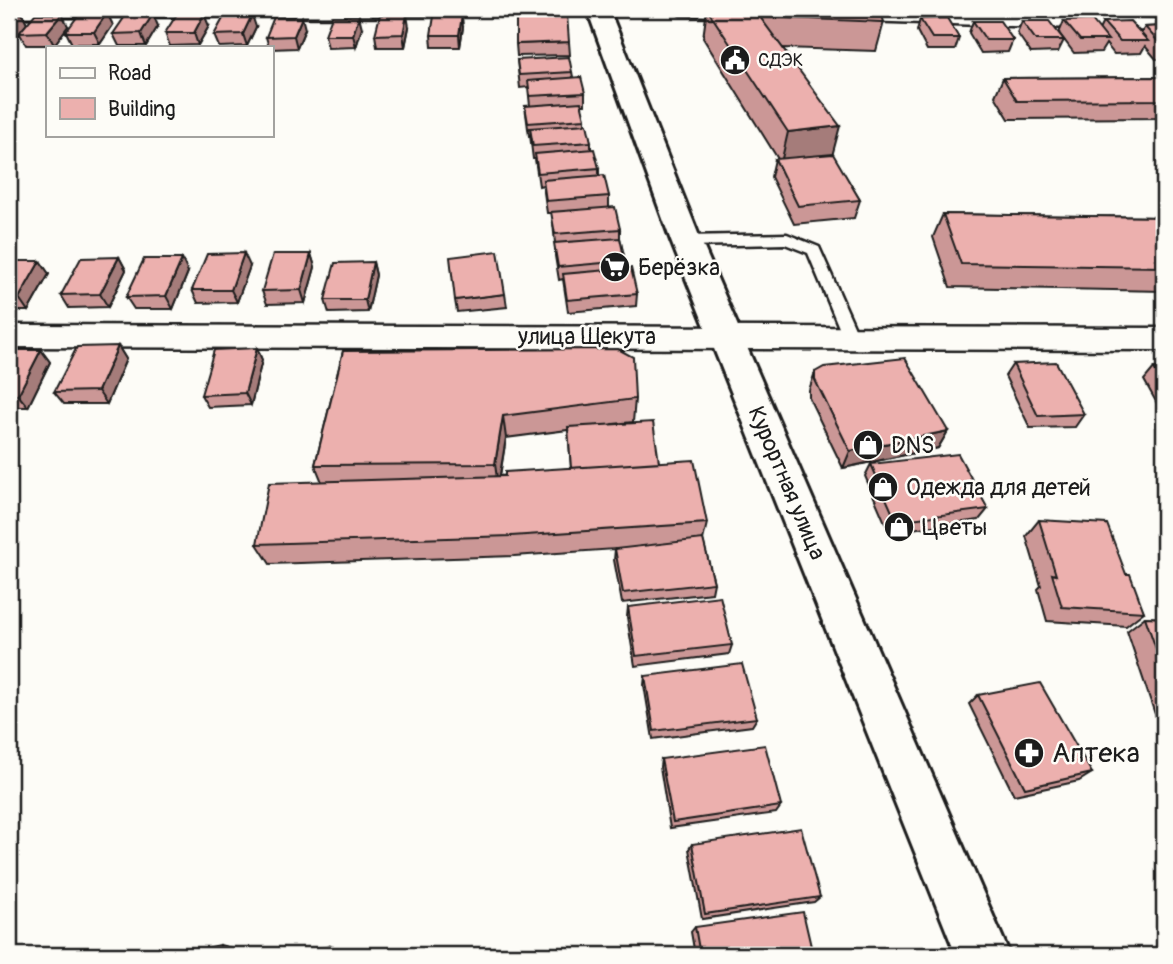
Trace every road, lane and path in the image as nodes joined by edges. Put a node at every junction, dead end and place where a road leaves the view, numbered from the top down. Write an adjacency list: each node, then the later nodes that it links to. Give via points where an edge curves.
1 (427, 9): 4 (street)
2 (598, 9): 8 (main road, Курортная улица)
3 (681, 9): 5 (street)
4 (9, 11)
5 (777, 12)
6 (805, 13): 7 (street)
7 (1164, 25)
8 (686, 242): 10 (main road, Курортная улица); 11 (lane, via 787,239 814,250)
9 (9, 336): 10 (street, улица Щекута)
10 (727, 336): 11 (street, улица Щекута); 13 (main road, Курортная улица)
11 (851, 337): 12 (street, улица Щекута)
12 (1164, 339)
13 (983, 955)

